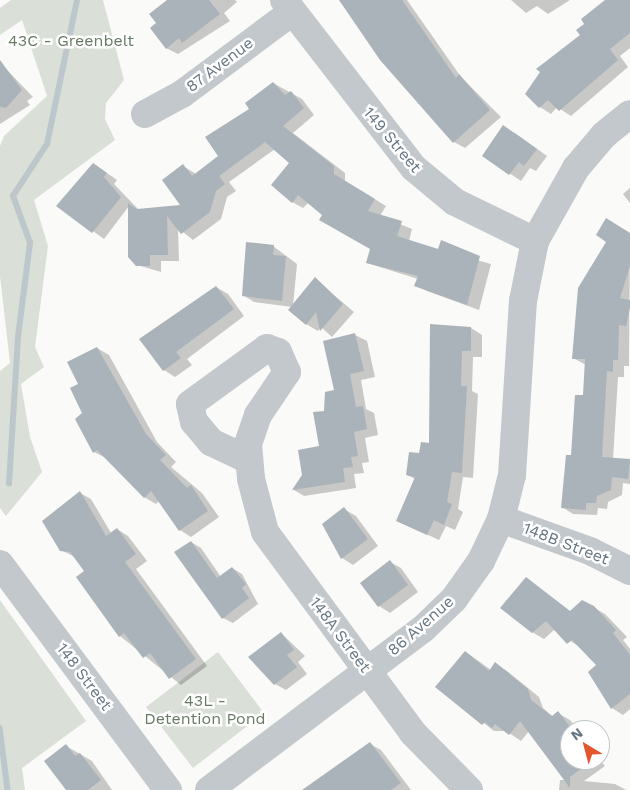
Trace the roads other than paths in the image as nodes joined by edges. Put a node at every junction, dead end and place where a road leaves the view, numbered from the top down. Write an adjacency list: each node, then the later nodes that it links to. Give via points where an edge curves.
1 (288, 6): 2 (street, 87 Avenue, via 182,94); 4 (street, 149 Street, via 414,168 455,202)
2 (146, 114)
3 (630, 114): 4 (street, 86 Avenue, via 579,164)
4 (535, 241): 6 (street, 86 Avenue, via 522,309 515,455)
5 (249, 460): 9 (street, 148A Street, via 265,532)
6 (501, 519): 8 (street, 148B Street, via 590,551); 9 (street, 86 Avenue, via 454,599)
7 (0, 564): 10 (street, 148 Street)
8 (630, 571)
9 (367, 672): 11 (street, 86 Avenue); 12 (street, 148A Street, via 435,760)
10 (168, 790)
11 (209, 790)
12 (469, 790)

